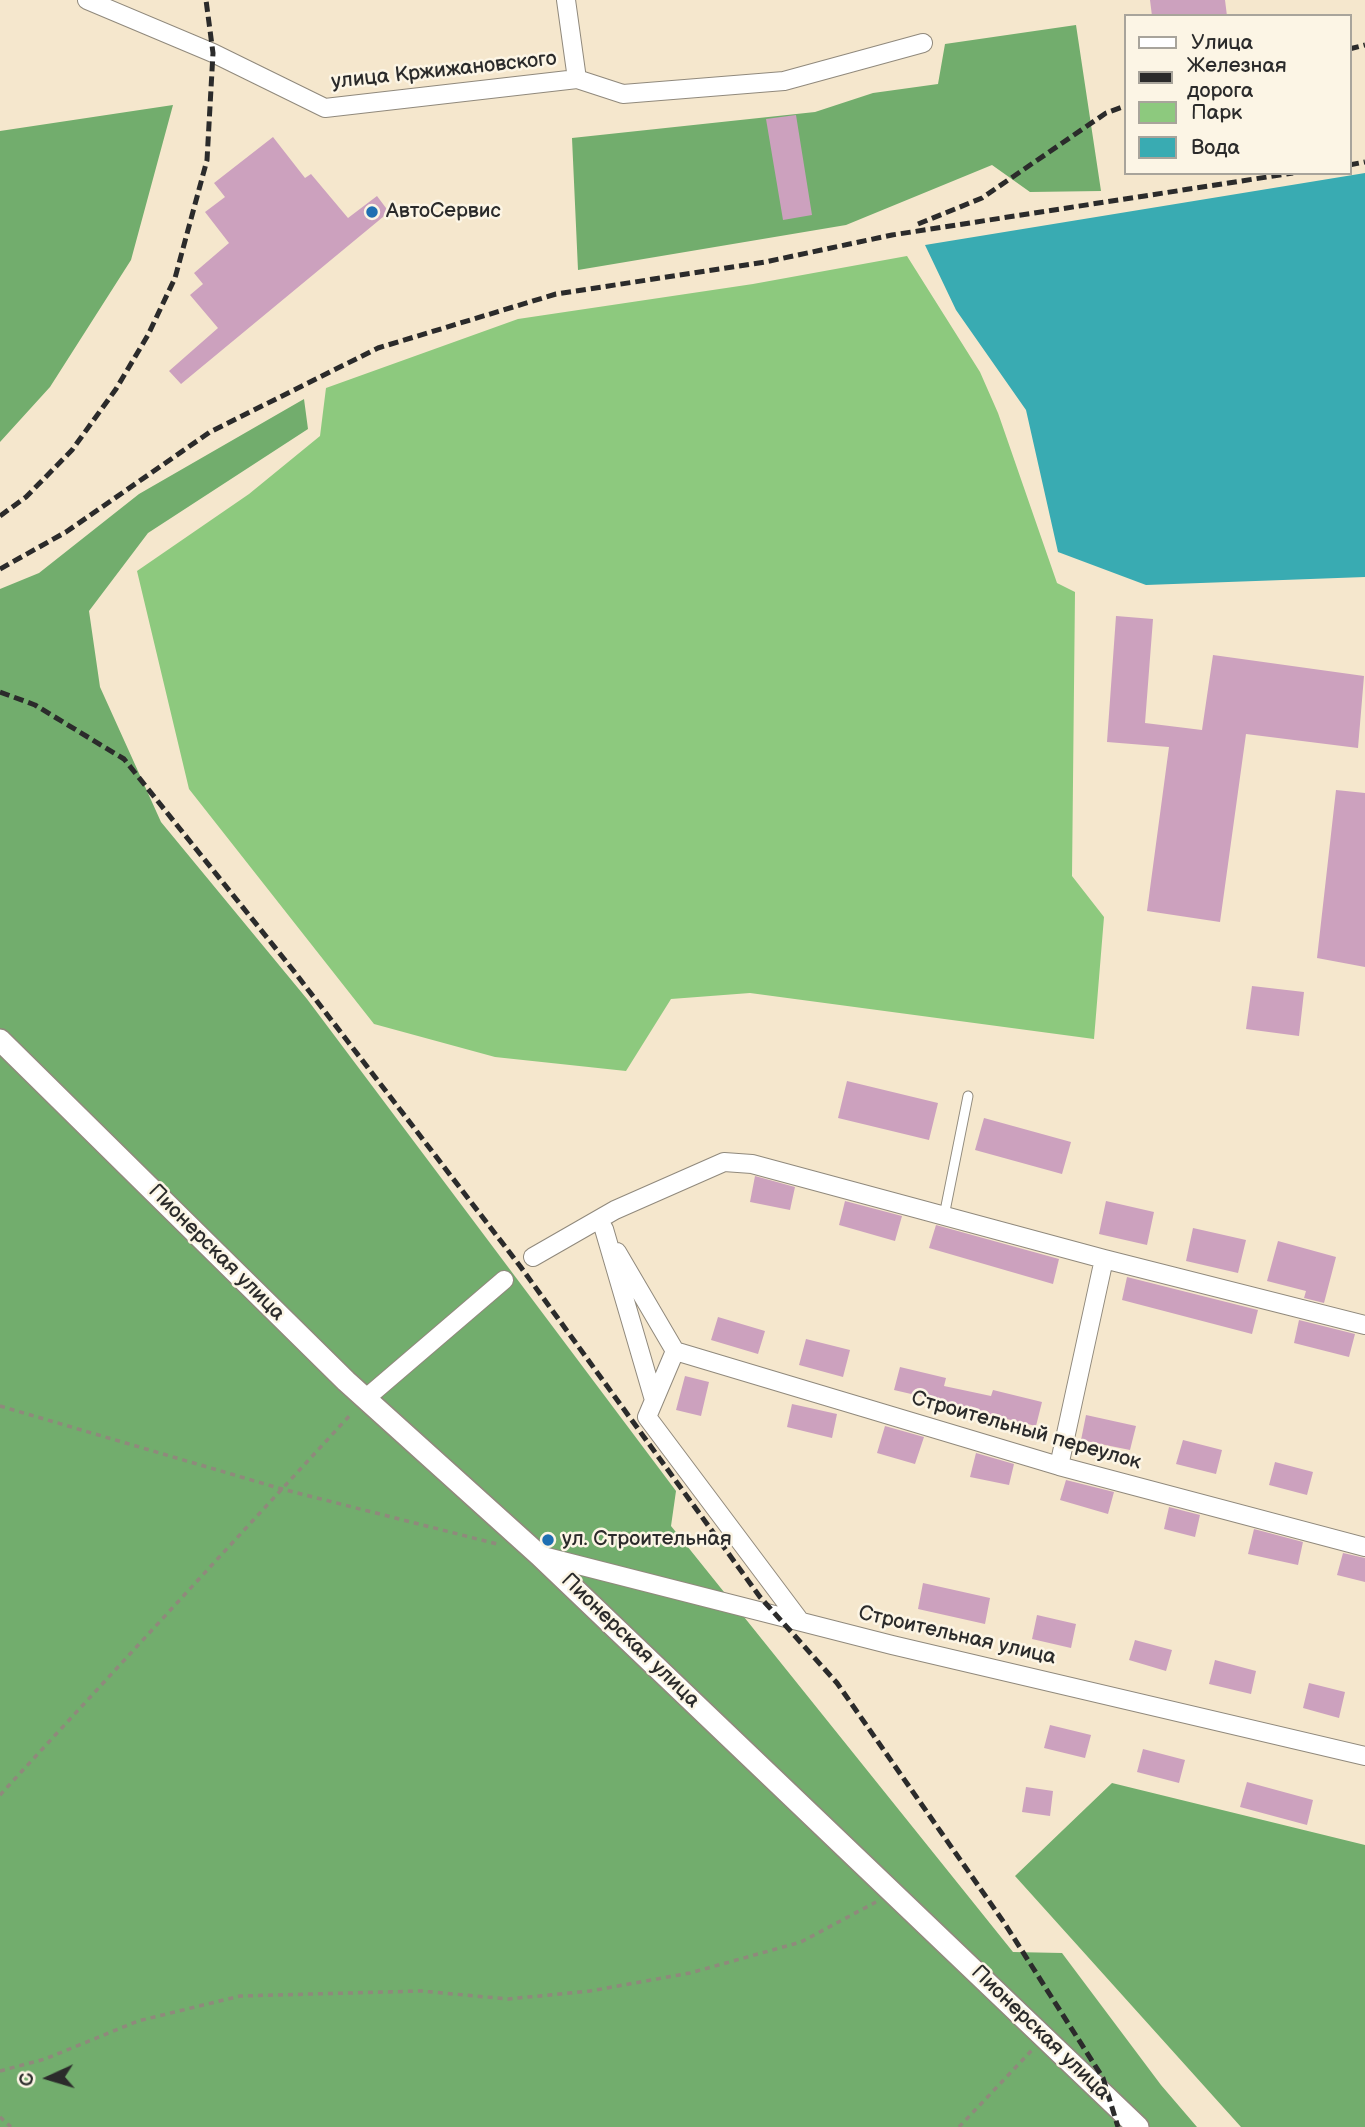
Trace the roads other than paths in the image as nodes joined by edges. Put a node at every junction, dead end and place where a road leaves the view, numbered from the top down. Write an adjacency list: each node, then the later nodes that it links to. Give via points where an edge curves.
1 (87, 0): 4 (street, улица Кржижановского, via 213,53 325,108)
2 (566, 0): 4 (street, улица Кржижановского)
3 (923, 43): 4 (street, улица Кржижановского, via 784,81 623,94)
4 (577, 79)
5 (0, 1040): 14 (street, Пионерская улица)
6 (968, 1096): 7 (lane)
7 (944, 1216): 8 (street, via 752,1164 724,1161); 10 (street)
8 (601, 1224): 9 (street); 13 (street); 15 (street)
9 (533, 1257)
10 (1104, 1259): 12 (street); 16 (street)
11 (504, 1280): 14 (street)
12 (1365, 1325)
13 (676, 1351): 15 (street); 16 (street, Строительный переулок)
14 (365, 1399): 18 (street, Пионерская улица)
15 (654, 1400): 19 (street, via 647,1417)
16 (1059, 1466): 17 (street, Строительный переулок)
17 (1365, 1547)
18 (539, 1555): 19 (street, Строительная улица); 21 (street, Пионерская улица)
19 (800, 1621): 20 (street, Строительная улица)
20 (1365, 1756)
21 (1138, 2127)

